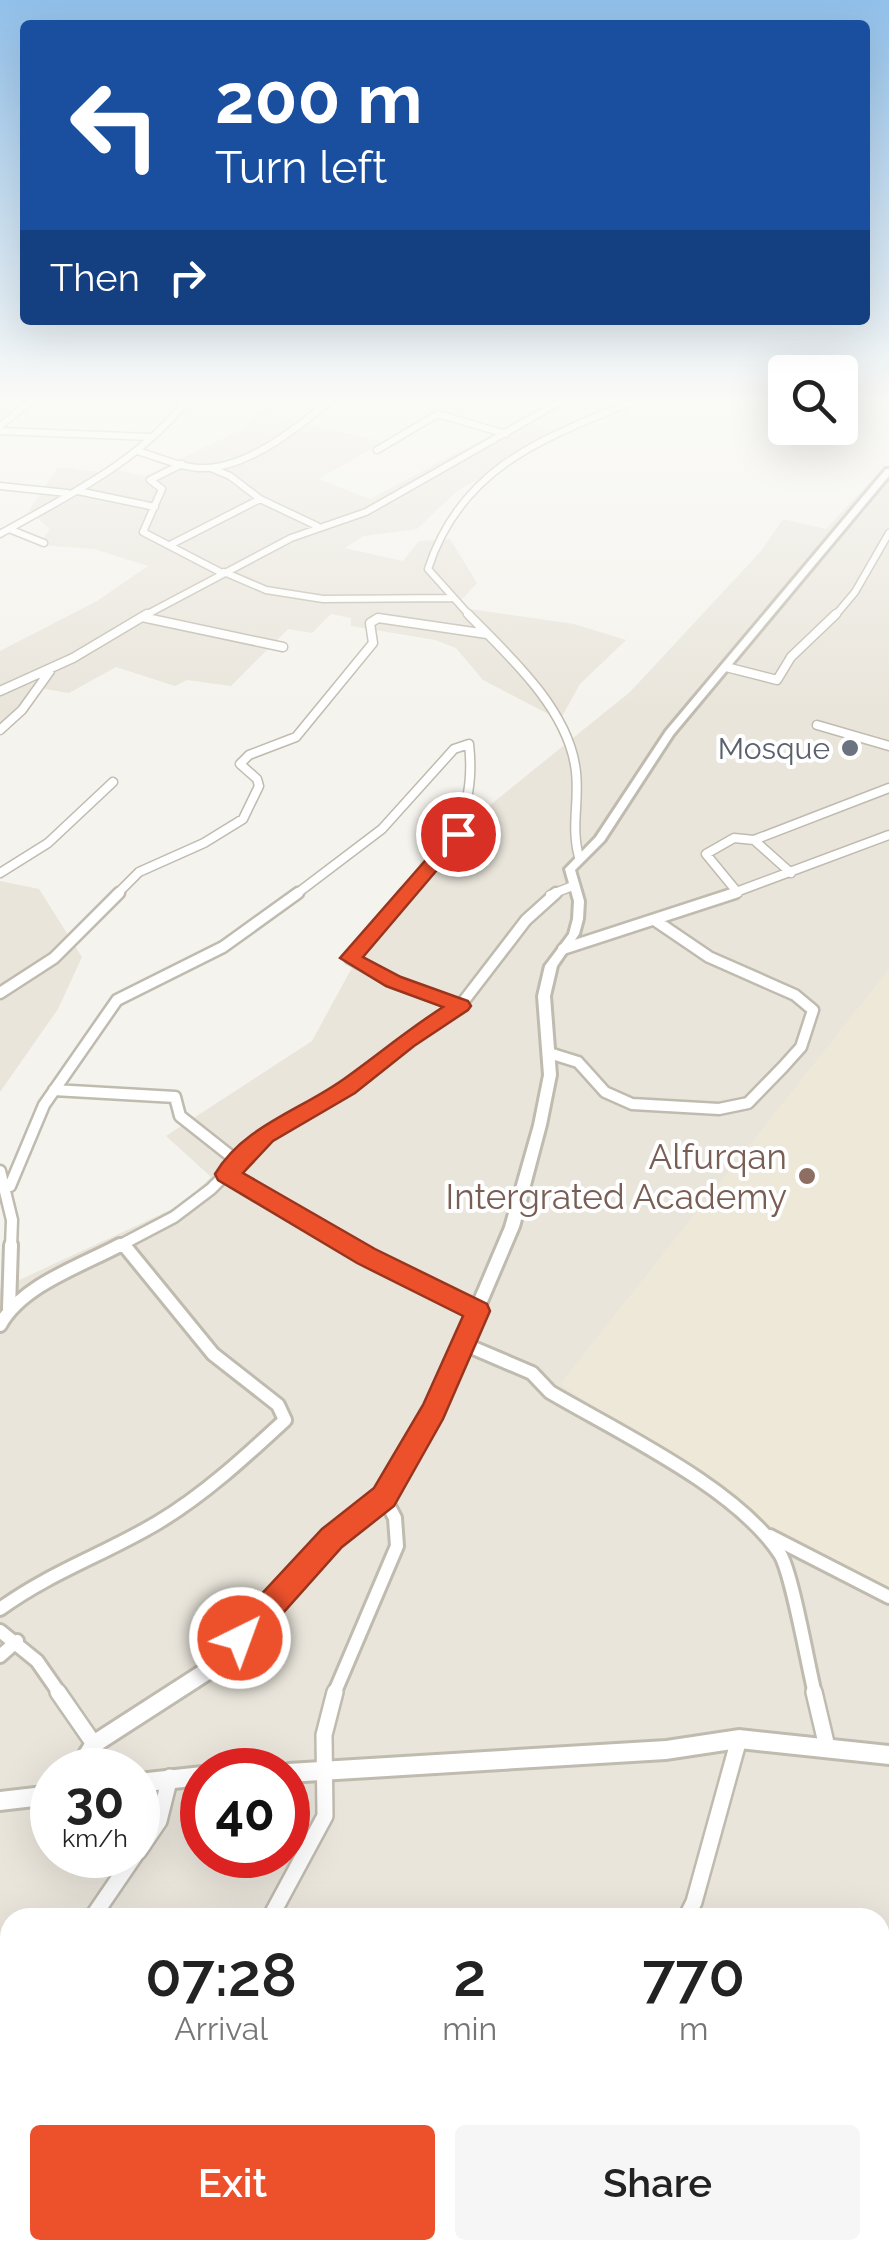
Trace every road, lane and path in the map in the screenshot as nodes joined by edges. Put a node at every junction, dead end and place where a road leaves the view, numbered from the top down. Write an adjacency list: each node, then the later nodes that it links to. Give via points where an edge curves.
1 (54, 500): 11 (street)
2 (128, 500): 9 (street)
3 (157, 500): 9 (street)
4 (257, 500): 14 (street)
5 (263, 500): 10 (street)
6 (387, 500): 10 (street)
7 (462, 500): 16 (street, via 449,513 428,569)
8 (862, 500): 21 (street)
9 (155, 506): 14 (street, via 144,532)
10 (316, 526): 15 (street)
11 (3, 532): 13 (street)
12 (889, 533): 21 (street, via 848,601 786,660 777,680)
13 (44, 542)
14 (170, 545): 15 (street)
15 (223, 572): 16 (street, via 266,590 323,599); 17 (street)
16 (453, 598): 18 (street)
17 (142, 616): 19 (street); 20 (street)
18 (487, 634): 30 (street, via 536,686 576,761 572,840); 37 (street, via 378,618 370,623 373,643 296,737 240,764 259,786 243,819 138,872 54,958)
19 (282, 647)
20 (56, 666): 22 (street); 24 (street)
21 (726, 668): 30 (street)
22 (0, 690)
23 (818, 725): 25 (street)
24 (0, 730)
25 (889, 746)
26 (112, 782): 31 (street, via 48,843)
27 (889, 788): 29 (street)
28 (889, 835): 32 (street)
29 (754, 840): 32 (street); 34 (street, via 734,838 706,854)
30 (579, 857): 33 (street, via 570,868)
31 (0, 873)
32 (791, 873): 34 (street)
33 (575, 884): 36 (street, via 578,919); 38 (street, via 550,895 526,920)
34 (738, 892): 35 (street)
35 (656, 921): 36 (street); 39 (street, via 709,957 813,1010 801,1047 748,1103 719,1109 632,1104 605,1092 578,1062)
36 (564, 949): 39 (street, via 551,966 544,996)
37 (0, 993)
38 (460, 1006): 40 (street, via 350,958 458,834 472,788 469,744 454,749 382,828 223,948 117,1000); 41 (street, via 347,1087 265,1135)
39 (549, 1053): 47 (street, via 550,1075 512,1227)
40 (54, 1090): 41 (street, via 176,1098 180,1116); 44 (street)
41 (237, 1161): 43 (street)
42 (0, 1171): 44 (street)
43 (227, 1174): 45 (street, via 174,1217); 47 (street, via 366,1256)
44 (10, 1186): 46 (street)
45 (123, 1244): 46 (street); 53 (street, via 212,1354 278,1405 285,1420 160,1521 42,1579)
46 (9, 1309): 48 (street)
47 (478, 1311): 49 (street)
48 (0, 1325)
49 (464, 1344): 50 (street); 51 (street, via 532,1373 550,1392)
50 (384, 1497): 58 (street, via 332,1538 218,1664); 63 (street, via 396,1518 397,1546 328,1708)
51 (765, 1534): 52 (street); 59 (street, via 782,1556)
52 (889, 1597)
53 (0, 1609)
54 (0, 1631): 55 (street)
55 (17, 1642): 56 (street); 58 (street)
56 (0, 1656)
57 (739, 1739): 59 (street); 63 (street, via 666,1750); 73 (street)
58 (94, 1744): 60 (street)
59 (828, 1747): 61 (street)
60 (91, 1748)
61 (889, 1755)
62 (310, 1772): 63 (street)
63 (324, 1772): 72 (street, via 325,1816)
64 (170, 1777): 65 (street); 66 (street); 69 (street)
65 (180, 1777)
66 (160, 1779)
67 (30, 1798): 68 (street)
68 (0, 1801)
69 (160, 1820)
70 (120, 1878): 71 (street)
71 (99, 1908)
72 (275, 1908)
73 (691, 1908)

